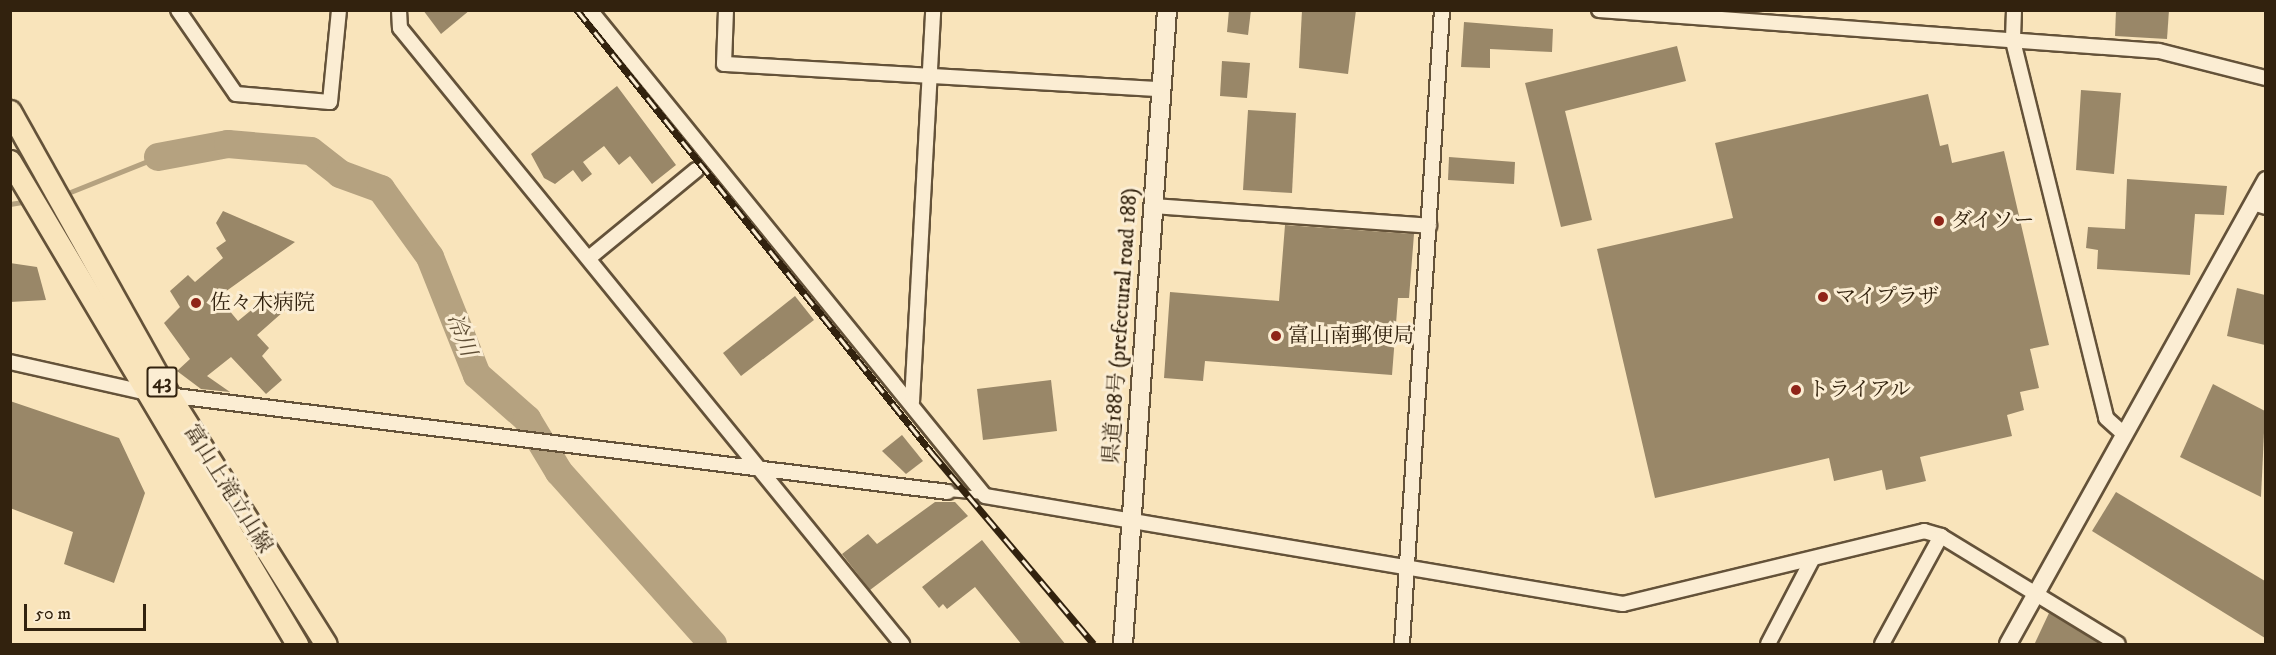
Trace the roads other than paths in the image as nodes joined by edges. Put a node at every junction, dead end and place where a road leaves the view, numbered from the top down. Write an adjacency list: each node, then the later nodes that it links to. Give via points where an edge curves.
1 (178, 10): 2 (street, via 236,94 330,102)
2 (339, 10)
3 (590, 10): 27 (street)
4 (726, 10): 13 (street, via 724,64)
5 (933, 10): 13 (street)
6 (1167, 10): 15 (main road, 県道188号 (prefectural road 188))
7 (1443, 10): 22 (street)
8 (1599, 10): 11 (street)
9 (2014, 10): 12 (street)
10 (394, 12): 23 (street, via 400,28)
11 (1698, 14): 12 (street)
12 (2013, 41): 14 (street, via 2159,51); 28 (street, via 2106,418)
13 (929, 74): 15 (street); 27 (street)
14 (2265, 78)
15 (1162, 89): 21 (main road, 県道188号 (prefectural road 188))
16 (11, 112): 26 (main road, 富山上滝立山線 / 43)
17 (10, 161): 25 (main road, 富山上滝立山線 / 43)
18 (696, 170): 23 (street)
19 (2265, 180): 20 (street)
20 (2259, 205): 28 (street)
21 (1153, 206): 22 (street); 32 (main road, 県道188号 (prefectural road 188))
22 (1429, 226): 35 (street)
23 (590, 258): 29 (street)
24 (10, 362): 25 (street)
25 (143, 392): 26 (street); 37 (main road, 富山上滝立山線 / 43)
26 (169, 395): 29 (street); 38 (main road, 富山上滝立山線 / 43)
27 (912, 402): 31 (street)
28 (2124, 434): 36 (street)
29 (760, 467): 30 (street); 39 (street)
30 (948, 492): 31 (lane)
31 (986, 496): 32 (street)
32 (1130, 520): 35 (street); 40 (main road, 県道188号 (prefectural road 188))
33 (1941, 536): 34 (street, via 1924,531); 36 (street); 43 (street)
34 (1812, 560): 35 (street, via 1623,604); 42 (street)
35 (1406, 569): 41 (street)
36 (2035, 595): 44 (street); 45 (street)
37 (297, 645)
38 (326, 645)
39 (902, 645)
40 (1123, 645)
41 (1402, 645)
42 (1768, 645)
43 (1882, 645)
44 (2008, 645)
45 (2118, 645)

